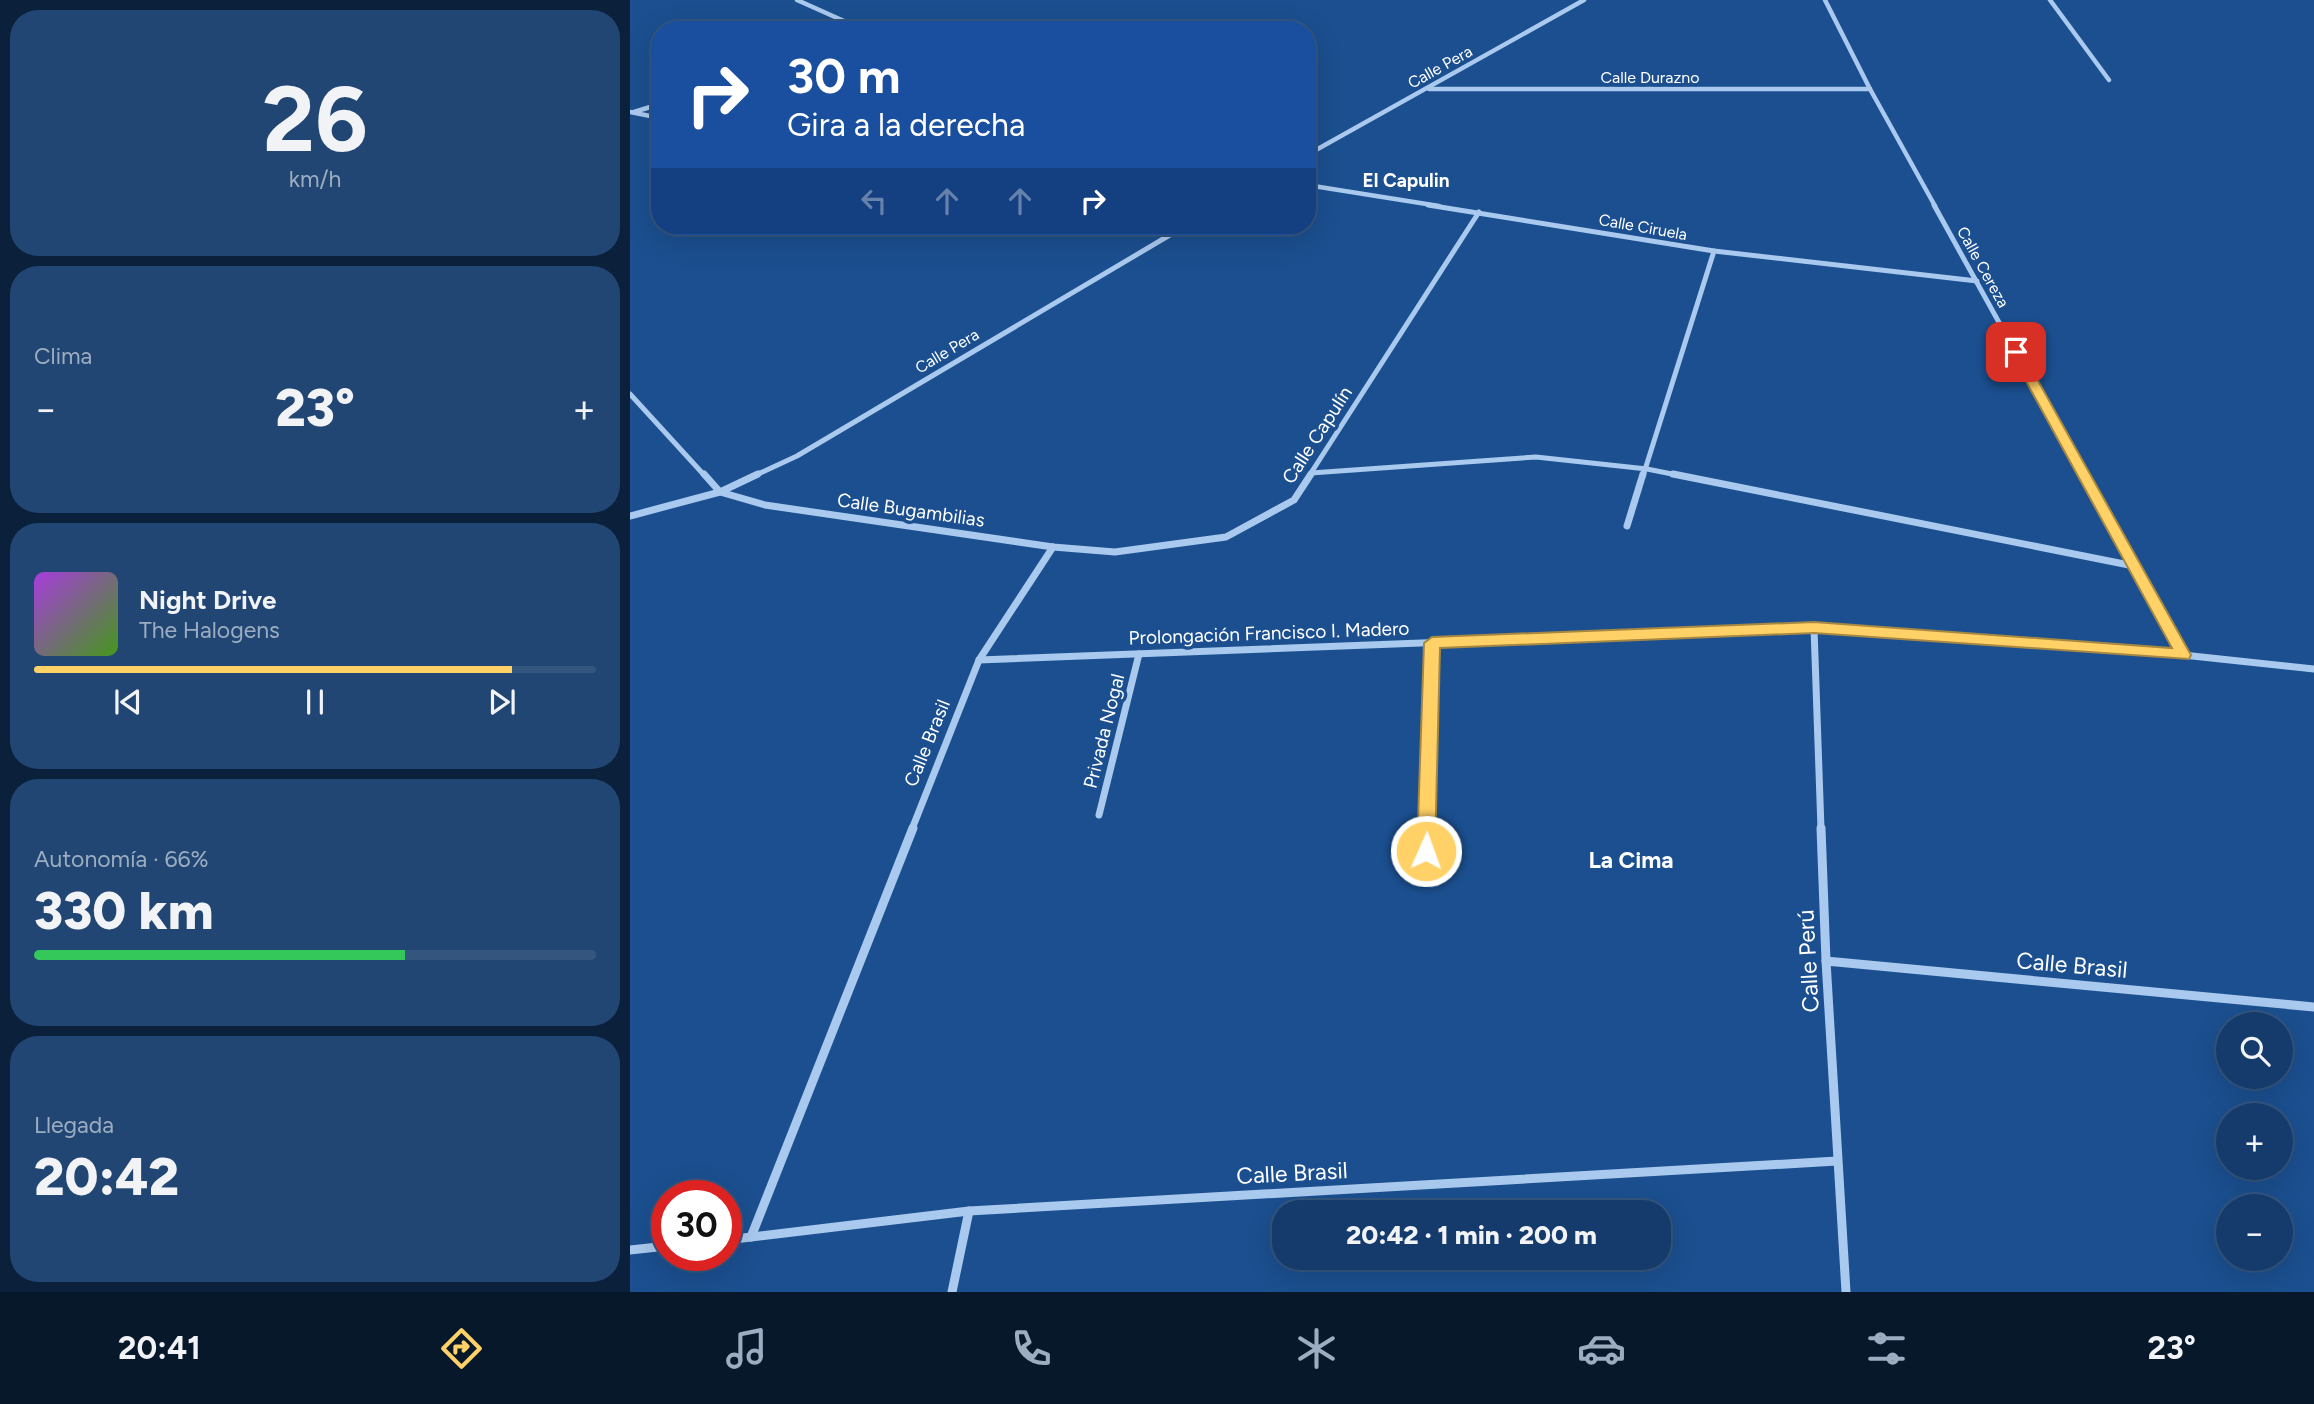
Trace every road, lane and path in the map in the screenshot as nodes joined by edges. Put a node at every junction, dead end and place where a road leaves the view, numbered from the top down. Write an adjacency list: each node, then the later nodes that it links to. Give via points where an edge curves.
1 (797, 0): 5 (street)
2 (1584, 0): 7 (street, Calle Pera)
3 (1825, 0): 8 (street, Calle Cereza)
4 (2050, 0): 6 (street)
5 (844, 21)
6 (2109, 80)
7 (1429, 89): 8 (street, Calle Durazno); 12 (street, Calle Pera)
8 (1870, 89): 17 (street, Calle Cereza)
9 (651, 106): 10 (street)
10 (631, 112): 11 (street)
11 (651, 116)
12 (1316, 150)
13 (1316, 186): 14 (street, Calle Ciruela)
14 (1479, 212): 16 (street, Calle Ciruela); 20 (street, Calle Capulín)
15 (1170, 235): 21 (street, Calle Pera, via 797,456)
16 (1714, 251): 17 (street, Calle Ciruela); 19 (street)
17 (1977, 281): 25 (street, Calle Cereza)
18 (630, 394): 21 (street)
19 (1647, 469): 20 (street, via 1536,457); 23 (street); 25 (street)
20 (1311, 473): 24 (street, Calle Capulín, via 1294,500 1226,537 1115,552)
21 (720, 492): 22 (street); 24 (street, Calle Bugambilias, via 765,505)
22 (630, 516)
23 (1627, 526)
24 (1053, 547): 30 (street, Calle Brasil)
25 (2134, 566): 29 (street, Calle Cereza)
26 (1814, 628): 27 (street, Prolongación Francisco I. Madero); 29 (street, Prolongación Francisco I. Madero); 34 (street, Calle Perú)
27 (1432, 643): 28 (street, Prolongación Francisco I. Madero); 33 (street)
28 (1139, 654): 30 (street, Prolongación Francisco I. Madero); 32 (street, Privada Nogal)
29 (2183, 655): 31 (street, Prolongación Francisco I. Madero)
30 (979, 660): 38 (street, Calle Brasil)
31 (2314, 669)
32 (1098, 815)
33 (1426, 851)
34 (1826, 961): 35 (street, Calle Brasil); 36 (street, Calle Perú)
35 (2314, 1006)
36 (1837, 1161): 37 (street, Calle Brasil); 43 (street, Calle Perú)
37 (969, 1211): 38 (street, Calle Brasil); 42 (street)
38 (751, 1237): 39 (street, Calle Brasil)
39 (742, 1238)
40 (651, 1248): 41 (street)
41 (630, 1250)
42 (952, 1292)
43 (1846, 1292)

